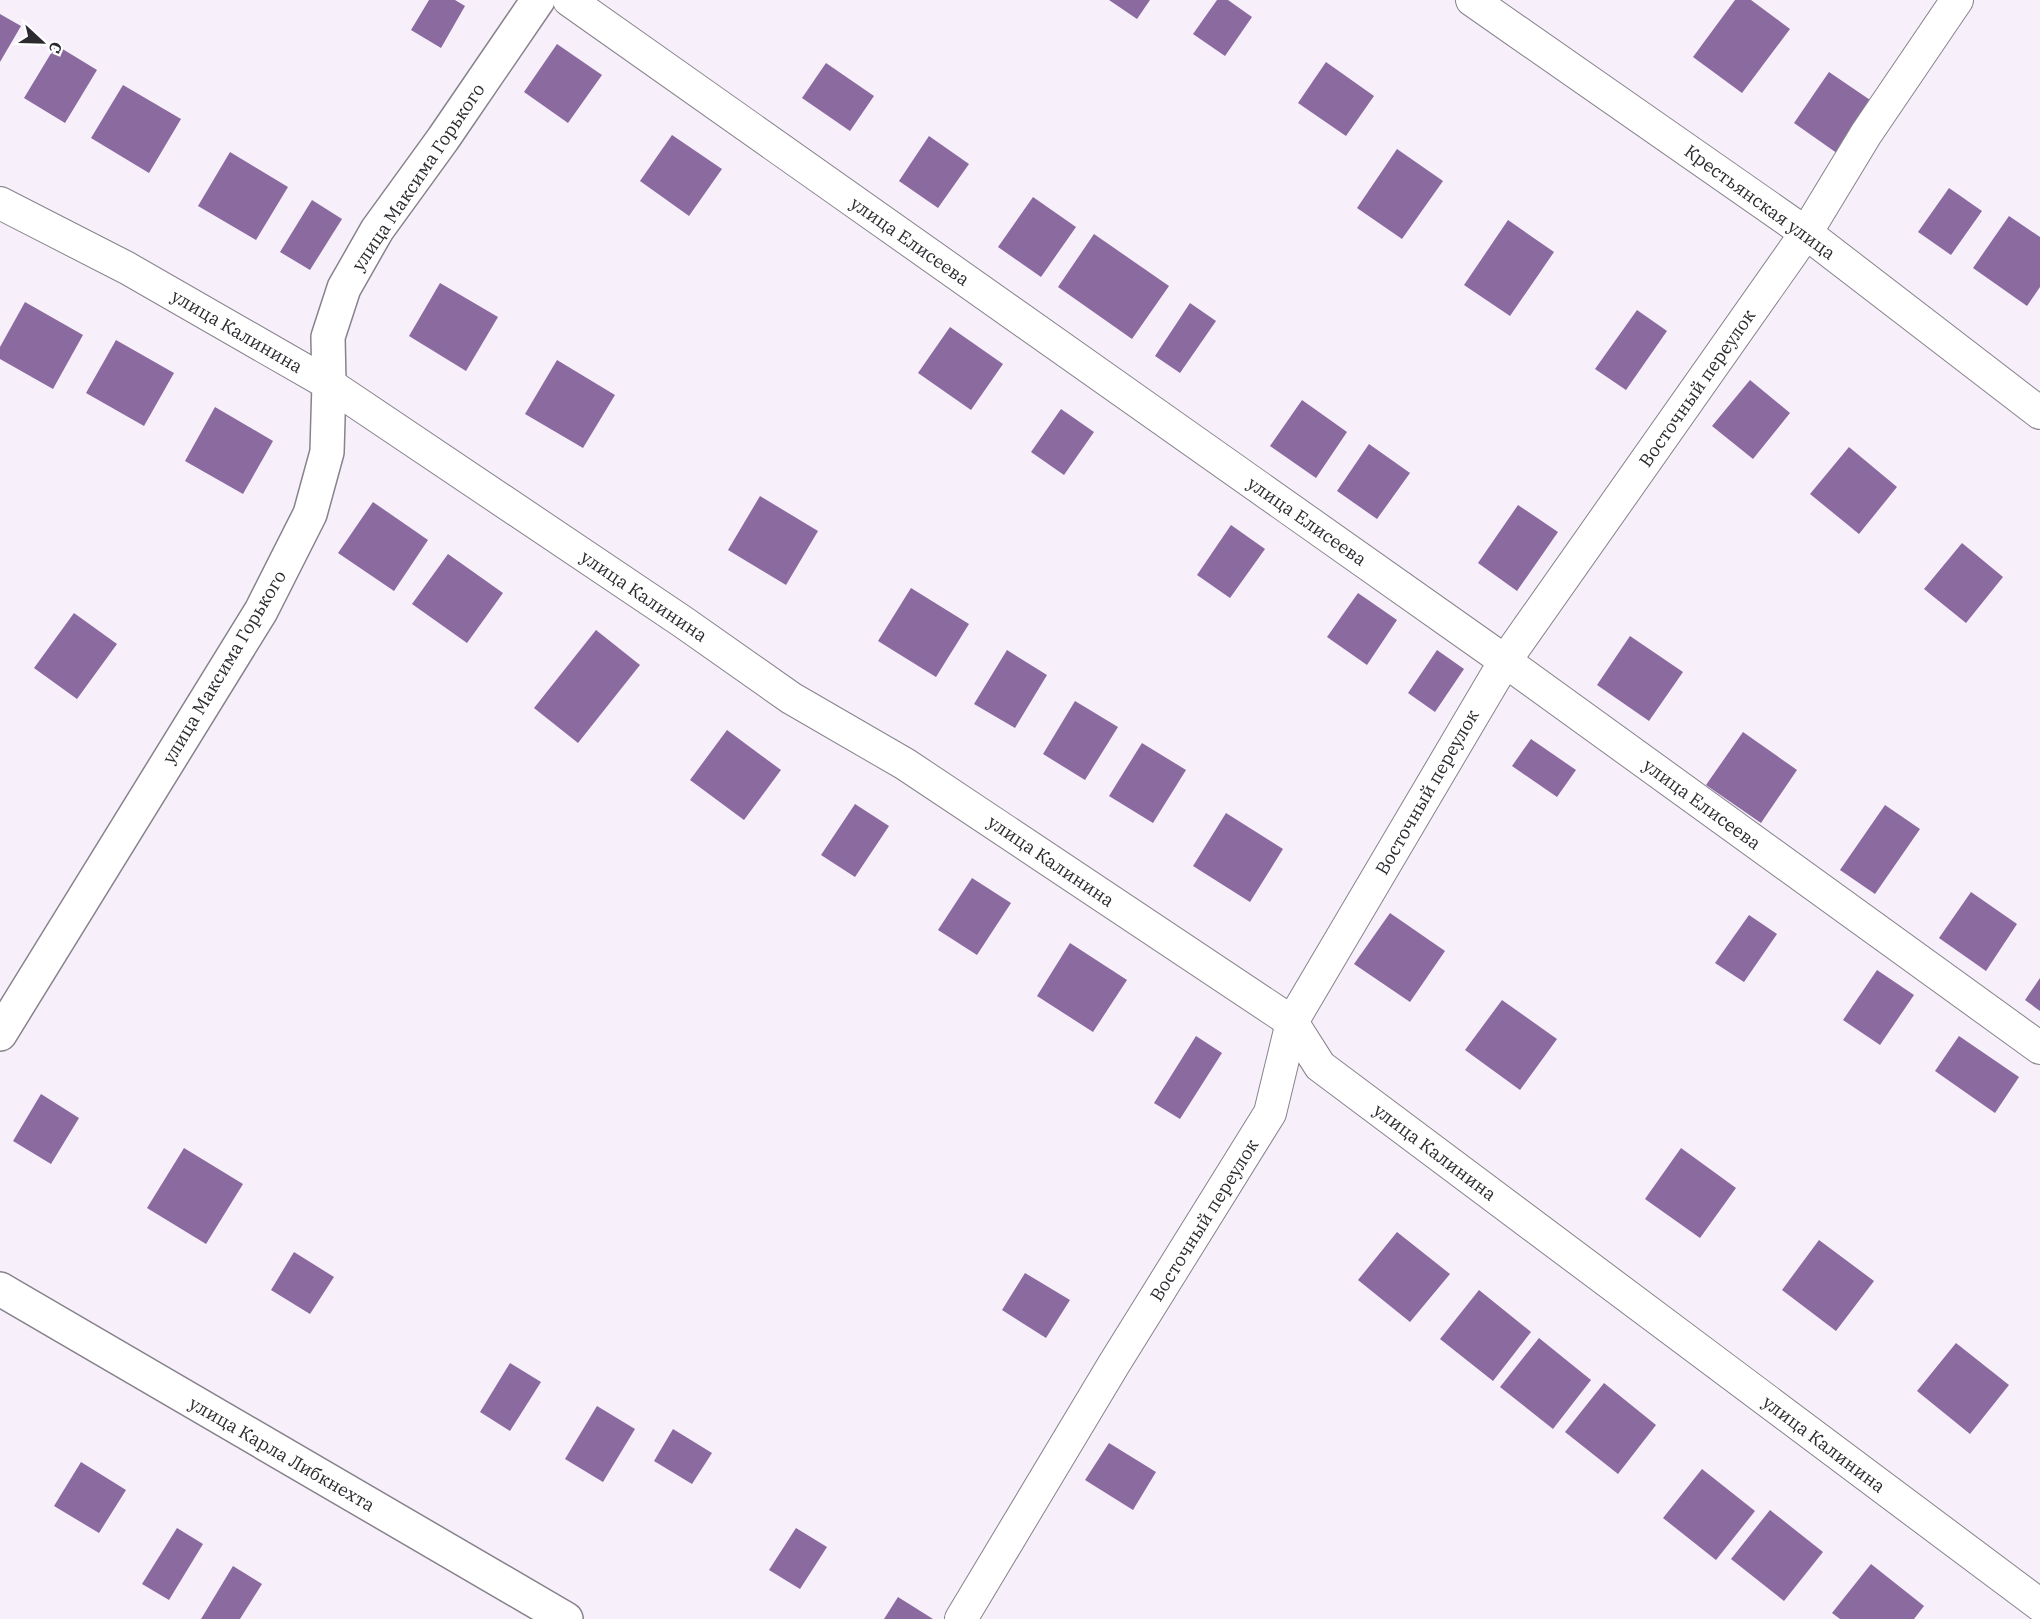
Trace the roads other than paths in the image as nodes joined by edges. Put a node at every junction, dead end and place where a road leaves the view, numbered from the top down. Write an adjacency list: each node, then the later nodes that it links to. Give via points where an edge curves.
1 (538, 0): 7 (street, улица Максима Горького, via 377,230 344,288 328,337)
2 (568, 0): 9 (street, улица Елисеева)
3 (1472, 0): 6 (street, Крестьянская улица)
4 (1957, 0): 6 (street, Восточный переулок, via 1866,134)
5 (0, 203): 7 (street, улица Калинина, via 127,268)
6 (1806, 233): 8 (street, Крестьянская улица); 9 (street, Восточный переулок)
7 (329, 384): 10 (street, улица Калинина, via 791,698 905,764); 11 (street, улица Максима Горького, via 327,453 310,514 261,610)
8 (2040, 413)
9 (1504, 661): 10 (street, Восточный переулок); 12 (street, улица Елисеева)
10 (1292, 1022): 14 (street, улица Калинина, via 1320,1066); 16 (street, Восточный переулок, via 1270,1113)
11 (0, 1034)
12 (2040, 1048)
13 (0, 1289): 15 (street, улица Карла Либкнехта)
14 (2040, 1605)
15 (566, 1619)
16 (961, 1619)

